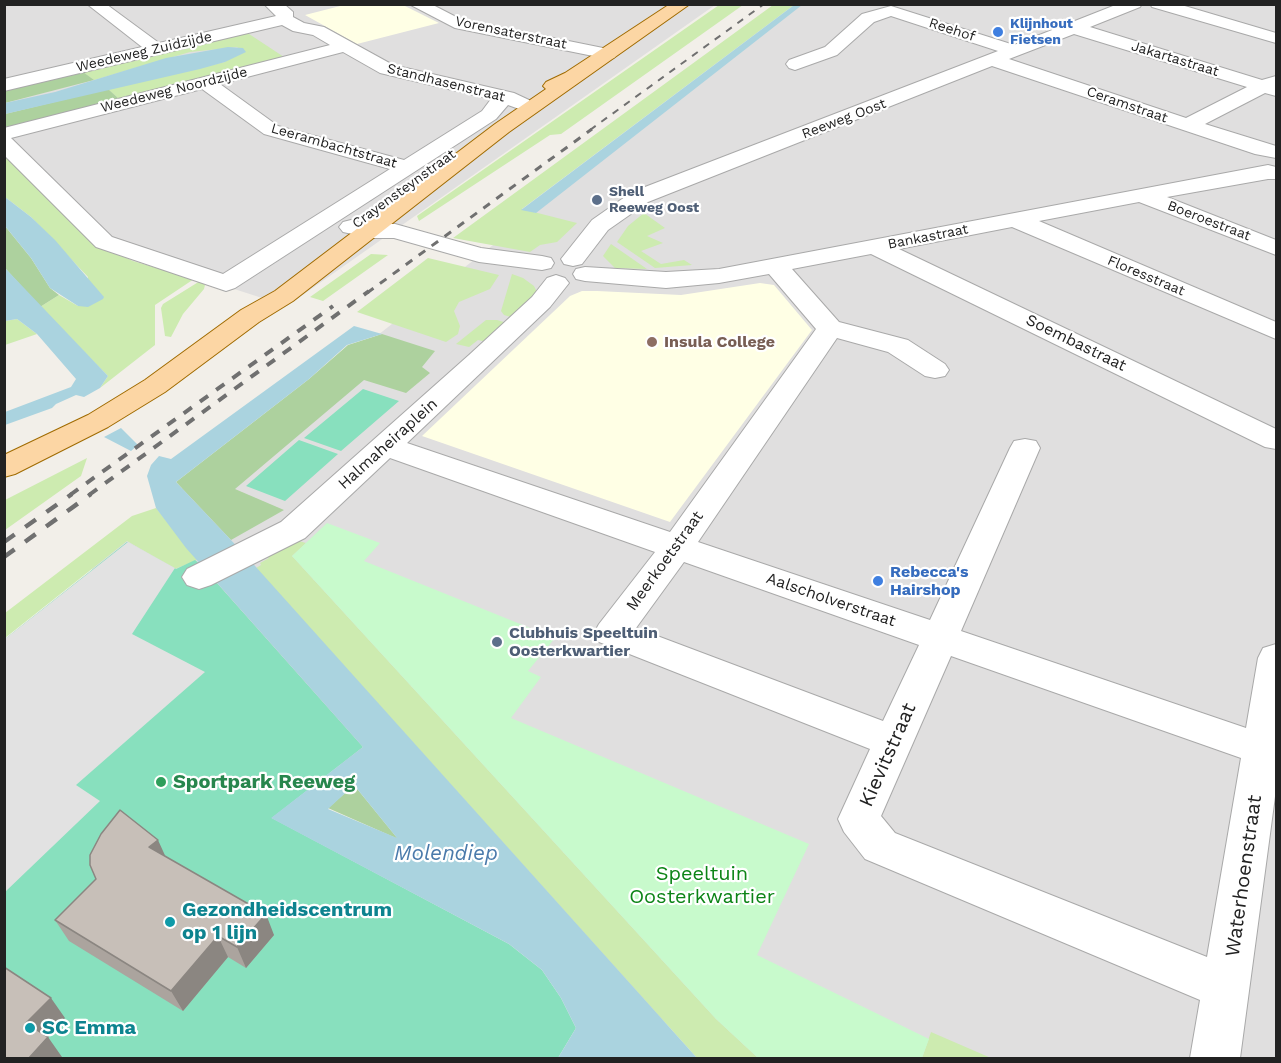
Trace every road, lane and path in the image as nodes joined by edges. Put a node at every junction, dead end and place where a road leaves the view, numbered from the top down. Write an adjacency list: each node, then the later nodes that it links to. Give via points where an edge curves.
1 (95, 4): 11 (street)
2 (272, 4): 7 (street, via 285,12)
3 (417, 4): 13 (street, Vorensaterstraat, via 455,24)
4 (681, 4): 13 (main road, Crayensteynstraat)
5 (1134, 4): 8 (street, Reeweg Oost)
6 (1158, 4): 9 (street)
7 (284, 19): 10 (street, Standhasenstraat, via 318,31); 11 (street, Weedeweg Zuidzijde)
8 (1074, 28): 12 (street, Reeweg Oost); 18 (street, Jakartastraat)
9 (1276, 39)
10 (343, 46): 16 (street, Weedeweg Noordzijde); 19 (street, Standhasenstraat, via 387,69)
11 (156, 49): 17 (street, Weedeweg Zuidzijde)
12 (1016, 51): 14 (street, Reeweg Oost); 15 (street, Reehof, via 891,10 868,18 831,51)
13 (608, 54): 19 (main road, Crayensteynstraat, via 569,82)
14 (993, 60): 20 (street, Ceramstraat); 30 (street, Reeweg Oost, via 640,197 600,225)
15 (795, 64)
16 (204, 82): 21 (street, Weedeweg Noordzijde); 24 (street, Leerambachtstraat, via 271,130)
17 (4, 85)
18 (1272, 86): 20 (street)
19 (521, 103): 24 (street, Crayensteynstraat, via 498,103 489,115); 27 (main road, Crayensteynstraat)
20 (1188, 125): 23 (street, Ceramstraat)
21 (4, 134)
22 (4, 144): 24 (street, Crayensteynstraat, via 104,242 226,283)
23 (1271, 162): 25 (street, Bankastraat)
24 (407, 167)
25 (1141, 195): 26 (street, Bankastraat); 29 (street, Boeroestraat)
26 (1016, 220): 28 (street, Bankastraat); 34 (street, Floresstraat)
27 (361, 229): 32 (street, via 474,264); 39 (main road, Crayensteynstraat, via 266,292 250,316 155,386 98,422)
28 (876, 247): 31 (street, Bankastraat); 36 (street, Soembastraat)
29 (1276, 248)
30 (579, 266): 31 (street, Bankastraat, via 609,278 666,280); 32 (street, via 576,280)
31 (775, 266): 33 (street)
32 (545, 273): 37 (street, Halmaheiraplein, via 541,302)
33 (830, 328): 35 (street, via 898,346); 40 (street, Meerkoetstraat)
34 (1276, 332)
35 (935, 370)
36 (1276, 440)
37 (385, 446): 40 (street, Aalscholverstraat); 41 (street, Halmaheiraplein, via 293,530)
38 (1025, 448): 42 (street, Kievitstraat)
39 (4, 467)
40 (676, 548): 42 (street, Aalscholverstraat); 44 (street, Meerkoetstraat, via 612,633)
41 (199, 577)
42 (940, 637): 44 (street, Kievitstraat); 45 (street, Aalscholverstraat)
43 (1276, 658): 45 (street, Waterhoenstraat)
44 (895, 742): 46 (street, Kievitstraat, via 859,819 880,846)
45 (1270, 751): 46 (street, Waterhoenstraat)
46 (1227, 988): 47 (street, Waterhoenstraat)
47 (1215, 1059)

